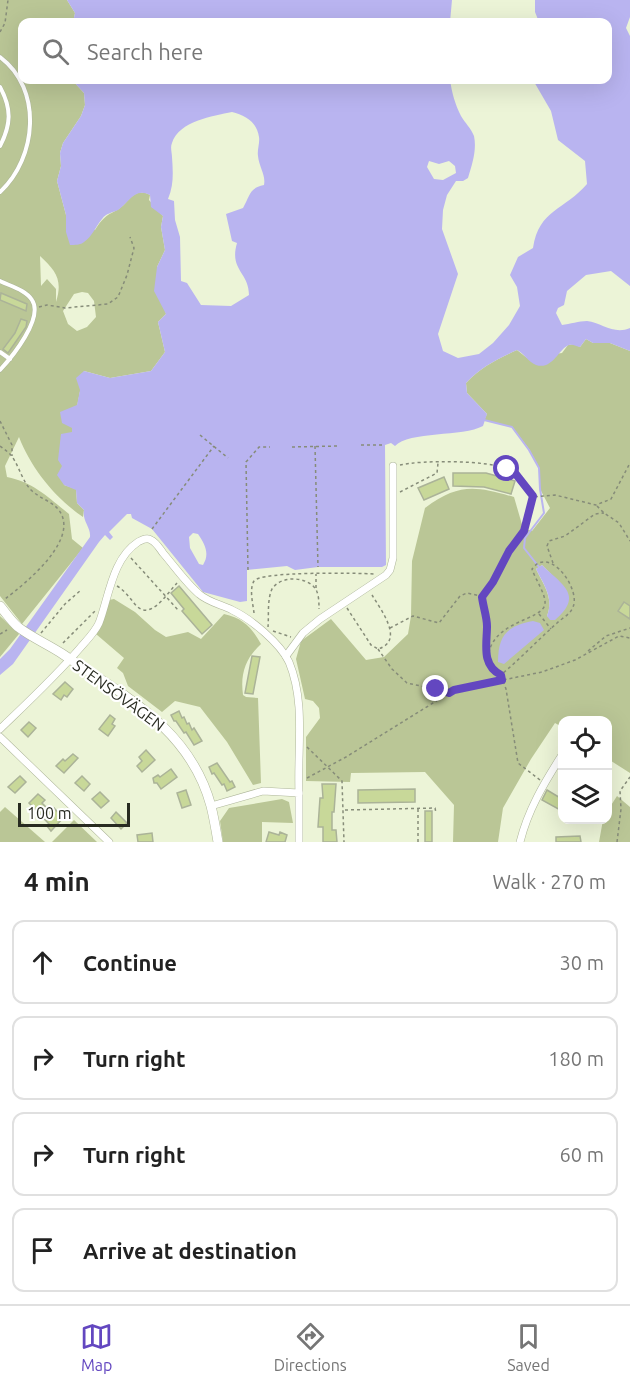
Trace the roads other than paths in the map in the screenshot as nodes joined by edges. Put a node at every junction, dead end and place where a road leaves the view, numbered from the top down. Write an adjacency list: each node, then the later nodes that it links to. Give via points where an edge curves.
1 (0, 57): 2 (lane)
2 (18, 79)
3 (21, 84): 6 (lane, via 30,113 30,134 19,168)
4 (0, 87): 5 (lane, via 10,124)
5 (0, 146)
6 (0, 192)
7 (0, 281): 9 (lane, via 26,294 35,307 31,325)
8 (0, 352): 9 (lane)
9 (10, 359): 10 (lane)
10 (0, 370)
11 (393, 466): 13 (street, via 390,570 320,619)
12 (0, 604): 14 (street, STENSÖVÄGEN, via 17,626)
13 (286, 656): 14 (street, via 263,631 199,594 146,539 127,553 110,585 95,630); 18 (street, via 296,685 300,715)
14 (70, 660): 15 (street); 19 (street, STENSÖVÄGEN, via 161,723 187,754)
15 (0, 729)
16 (0, 737): 20 (street)
17 (558, 761): 23 (street, via 525,820)
18 (298, 793): 19 (street, via 263,791); 22 (street)
19 (211, 806): 21 (street, STENSÖVÄGEN)
20 (110, 842)
21 (217, 842)
22 (299, 842)
23 (520, 842)

